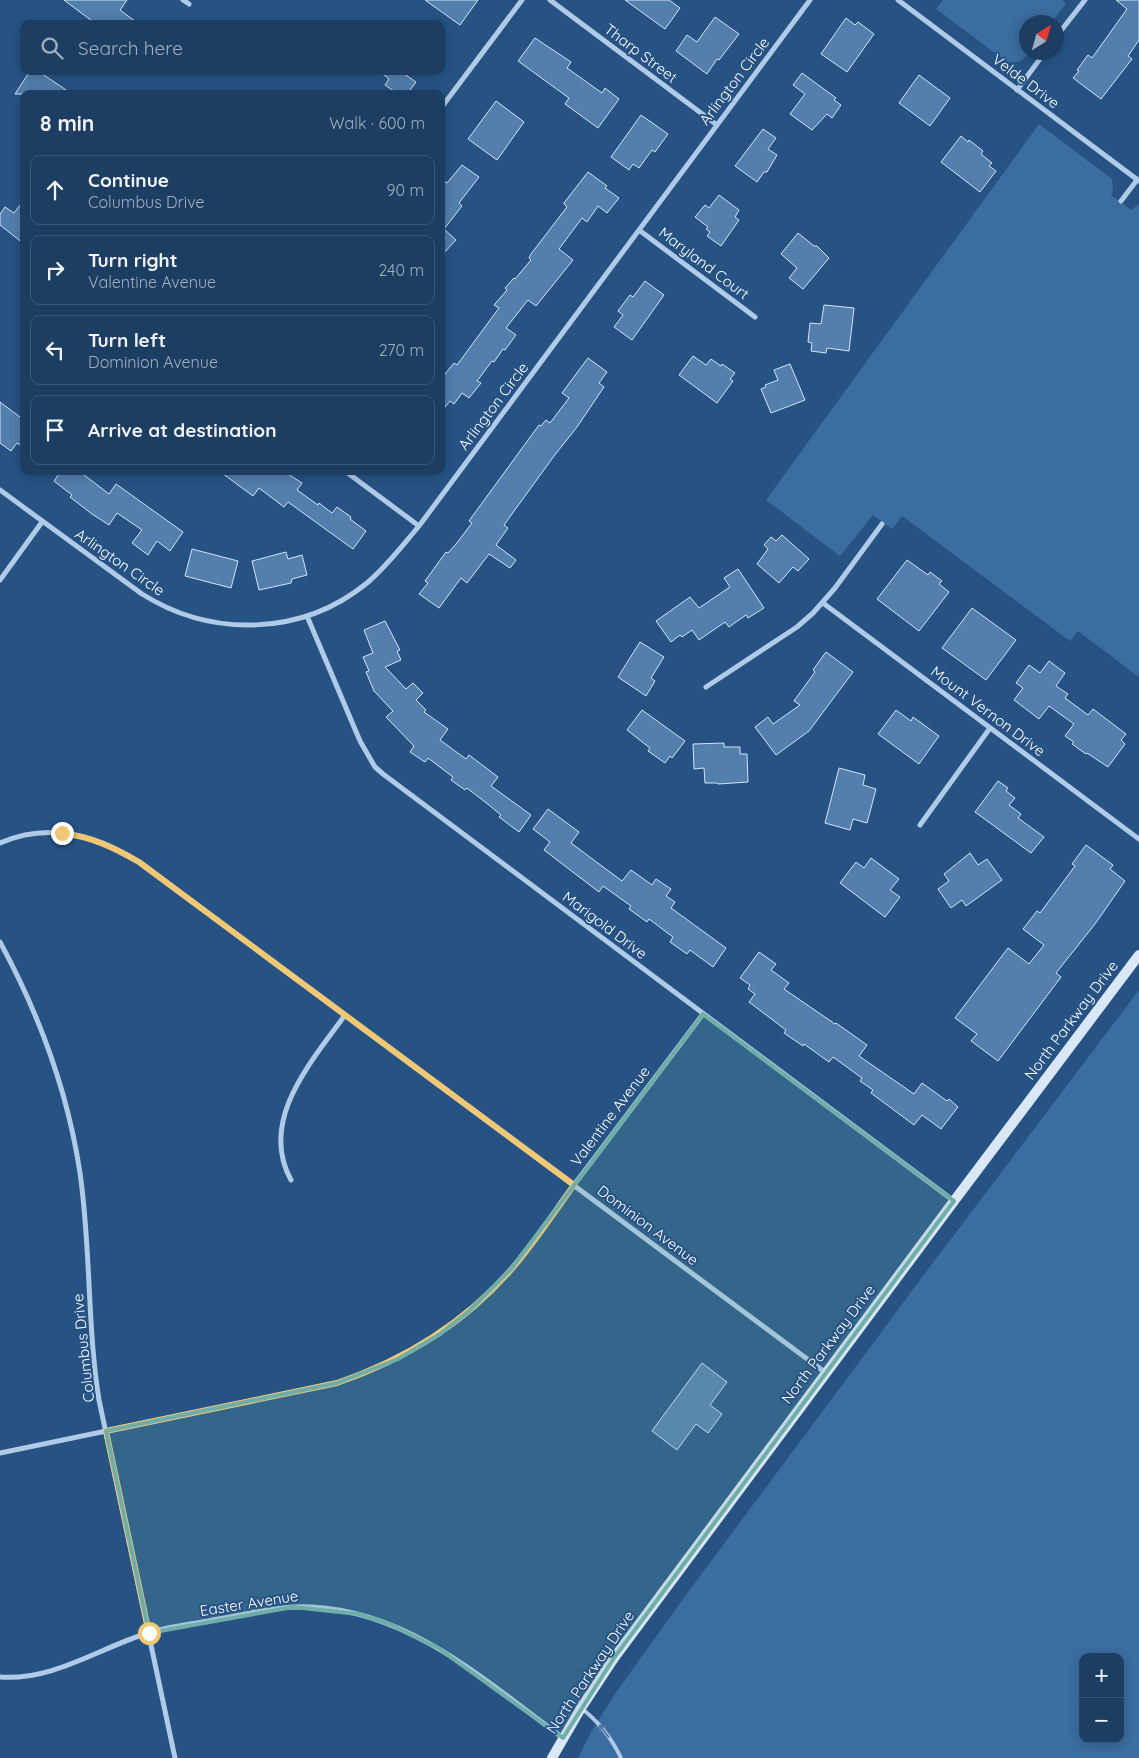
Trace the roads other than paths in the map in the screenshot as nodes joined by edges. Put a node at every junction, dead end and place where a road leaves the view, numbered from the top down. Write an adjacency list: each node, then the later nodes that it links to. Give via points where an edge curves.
1 (183, 0): 7 (street)
2 (522, 0): 11 (street)
3 (550, 0): 12 (street, Tharp Street)
4 (810, 0): 12 (street, Arlington Circle)
5 (898, 0): 10 (street, Velde Drive)
6 (1085, 0): 8 (street)
7 (189, 4)
8 (1064, 27)
9 (1039, 60): 10 (street)
10 (1017, 90): 13 (street, Velde Drive)
11 (445, 103)
12 (717, 125): 15 (street, Arlington Circle)
13 (1138, 180): 14 (street)
14 (1121, 202)
15 (639, 230): 16 (street, Maryland Court); 21 (street, Arlington Circle)
16 (755, 317)
17 (350, 475): 21 (street)
18 (0, 490): 19 (street, Arlington Circle)
19 (42, 522): 22 (street); 24 (street, Arlington Circle, via 157,604 190,617 241,625 271,624)
20 (882, 524): 23 (street)
21 (418, 526): 24 (street, Arlington Circle, via 388,564 368,582)
22 (0, 580)
23 (823, 603): 25 (street, via 797,627); 26 (street, Mount Vernon Drive)
24 (307, 616): 32 (street, Marigold Drive, via 360,741 379,771)
25 (706, 687)
26 (990, 728): 27 (street); 28 (street, Mount Vernon Drive)
27 (920, 825)
28 (1139, 839)
29 (0, 843): 33 (street, Dominion Avenue, via 37,833 62,833 115,848 139,862)
30 (0, 942): 38 (street, Columbus Drive, via 25,992 55,1069 73,1133 83,1199 94,1363)
31 (1139, 956): 36 (main road, North Parkway Drive)
32 (703, 1014): 35 (street, Valentine Avenue); 36 (street, Marigold Drive)
33 (345, 1015): 34 (street, via 303,1073 285,1115 280,1136 281,1154); 35 (street, Dominion Avenue)
34 (291, 1180)
35 (574, 1185): 37 (street, Dominion Avenue); 38 (street, Valentine Avenue, via 495,1287 454,1324 398,1358 337,1383)
36 (954, 1201): 37 (main road, North Parkway Drive)
37 (826, 1373): 42 (main road, North Parkway Drive, via 614,1658)
38 (106, 1431): 39 (street, Valentine Avenue); 40 (street, Columbus Drive)
39 (0, 1453)
40 (149, 1633): 41 (street, Easter Avenue, via 59,1668 38,1674); 43 (street, Easter Avenue, via 293,1607 358,1614 389,1624 438,1648); 44 (street, Columbus Drive)
41 (0, 1677)
42 (581, 1708): 43 (main road, North Parkway Drive); 46 (lane, one-way to 42, via 594,1718)
43 (563, 1738): 45 (main road, North Parkway Drive)
44 (175, 1758)
45 (552, 1758)
46 (621, 1758)

